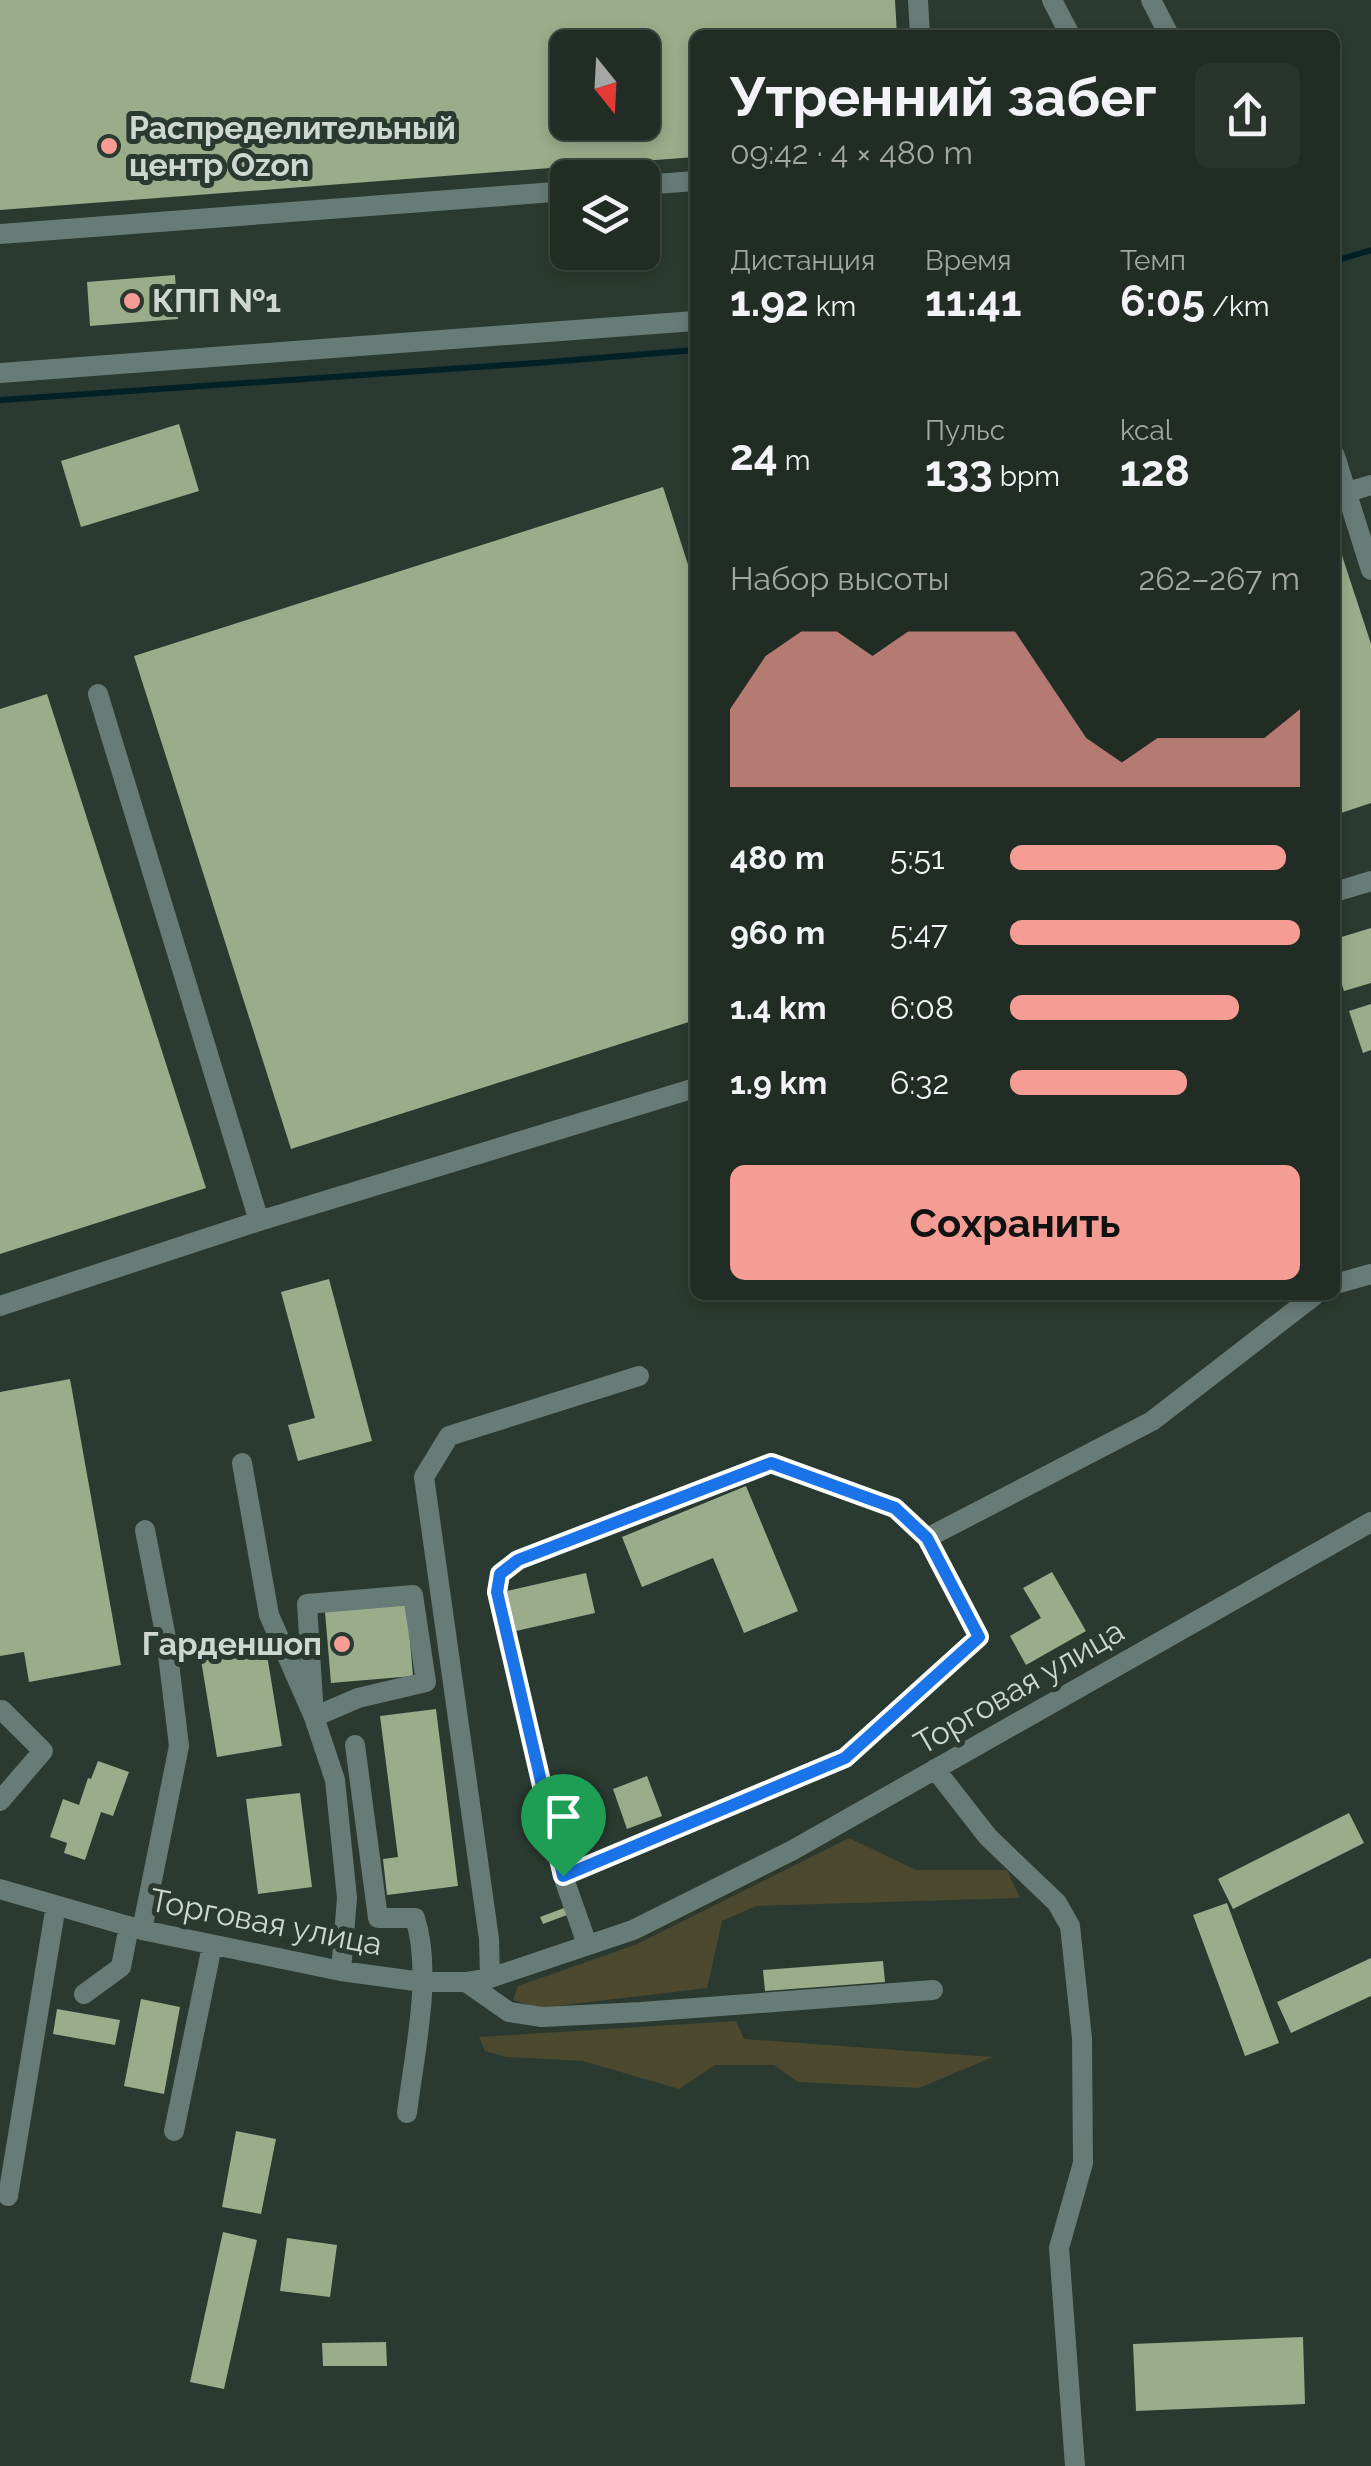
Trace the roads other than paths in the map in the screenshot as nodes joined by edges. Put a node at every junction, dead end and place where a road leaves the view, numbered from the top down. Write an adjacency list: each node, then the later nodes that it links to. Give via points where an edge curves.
1 (918, 0): 4 (street)
2 (1052, 0): 5 (street)
3 (1152, 0): 6 (street)
4 (920, 30)
5 (1067, 30)
6 (1167, 30)
7 (690, 182): 8 (street)
8 (660, 185)
9 (550, 192): 10 (street)
10 (0, 234)
11 (690, 320): 12 (street)
12 (0, 373)
13 (1340, 472): 15 (street)
14 (1371, 484): 15 (street)
15 (1346, 492): 16 (street)
16 (1371, 570)
17 (98, 694): 21 (street)
18 (1371, 881): 19 (street)
19 (1340, 890)
20 (690, 1090): 21 (street)
21 (260, 1221): 25 (street)
22 (1371, 1274): 23 (street)
23 (1340, 1283)
24 (1309, 1300): 30 (street, via 1152,1421)
25 (0, 1306)
26 (639, 1376): 43 (street, via 449,1436 424,1478)
27 (242, 1463): 32 (street, via 269,1615)
28 (1371, 1522): 34 (street, Торговая улица)
29 (145, 1530): 39 (street, via 179,1746)
30 (927, 1538): 36 (street, via 979,1637 845,1758); 36 (street, via 895,1508 771,1463 518,1560 500,1574 497,1592)
31 (2, 1710): 35 (street, via 43,1751)
32 (314, 1717): 32 (street, via 358,1698 426,1682 413,1596 307,1604); 42 (street, via 335,1780 348,1898)
33 (355, 1745): 44 (street, via 378,1918 414,1918)
34 (935, 1770): 40 (street, Торговая улица, via 634,1930); 51 (street, via 988,1837 1057,1903 1070,1926 1082,2038 1083,2163 1059,2248)
35 (0, 1801)
36 (563, 1876): 40 (street)
37 (0, 1889): 38 (street, Торговая улица)
38 (56, 1904): 39 (street, Торговая улица); 50 (street)
39 (136, 1928): 41 (street, Торговая улица); 47 (street, via 121,1966)
40 (587, 1944): 43 (street, Торговая улица)
41 (212, 1946): 42 (street, Торговая улица); 49 (street)
42 (341, 1971): 44 (street, Торговая улица)
43 (490, 1978): 45 (street, Торговая улица)
44 (422, 1982): 45 (street, Торговая улица); 48 (street)
45 (466, 1982): 46 (street, via 509,2012 542,2017)
46 (933, 1990)
47 (84, 1994)
48 (407, 2113)
49 (174, 2132)
50 (8, 2196)
51 (1075, 2466)

